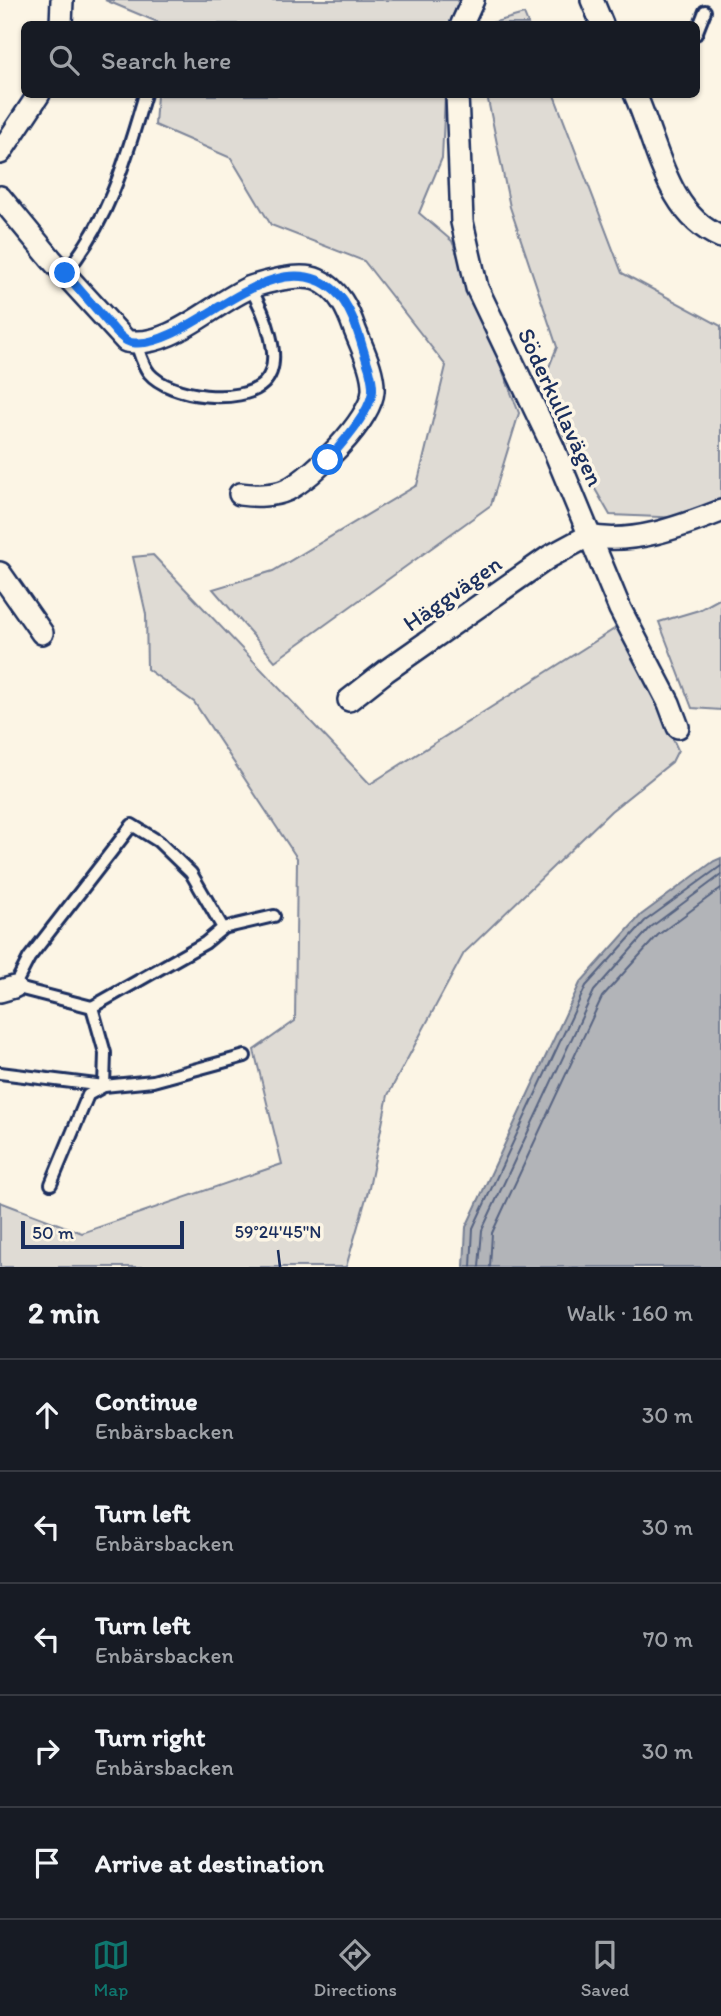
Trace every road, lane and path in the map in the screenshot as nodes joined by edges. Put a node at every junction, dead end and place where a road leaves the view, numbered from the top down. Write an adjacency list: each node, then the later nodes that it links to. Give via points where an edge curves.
1 (62, 0): 5 (street)
2 (473, 0): 6 (street)
3 (592, 0): 7 (street)
4 (705, 11): 8 (lane)
5 (61, 21)
6 (464, 21)
7 (600, 21)
8 (700, 24)
9 (35, 98): 13 (street)
10 (144, 98): 16 (lane, via 111,201 83,253)
11 (457, 98): 21 (street, Söderkullavägen, via 462,222 477,288 553,447)
12 (637, 98): 15 (street, via 681,206 704,230)
13 (0, 153)
14 (0, 197): 16 (street)
15 (721, 237)
16 (65, 273): 18 (street, via 117,333)
17 (250, 288): 18 (street, via 172,333); 18 (lane, via 270,327 272,351 271,371 254,389 208,396 165,386 150,375); 19 (street, via 297,276 318,280 336,292 361,345 373,393 328,460 286,490)
18 (136, 344)
19 (240, 494)
20 (721, 511): 21 (street, via 635,537 609,540)
21 (589, 536): 24 (street, Häggvägen, via 550,557); 25 (street, Söderkullavägen)
22 (0, 573): 23 (street)
23 (42, 633)
24 (349, 700)
25 (678, 727)
26 (274, 916): 27 (lane)
27 (223, 928): 28 (lane, via 191,873 158,841 132,825); 29 (lane, via 205,943)
28 (7, 989): 29 (lane)
29 (92, 1007): 32 (lane, via 105,1053)
30 (246, 1056): 32 (lane, via 153,1081)
31 (0, 1073): 32 (lane)
32 (104, 1086): 33 (lane, via 88,1095)
33 (51, 1184)

